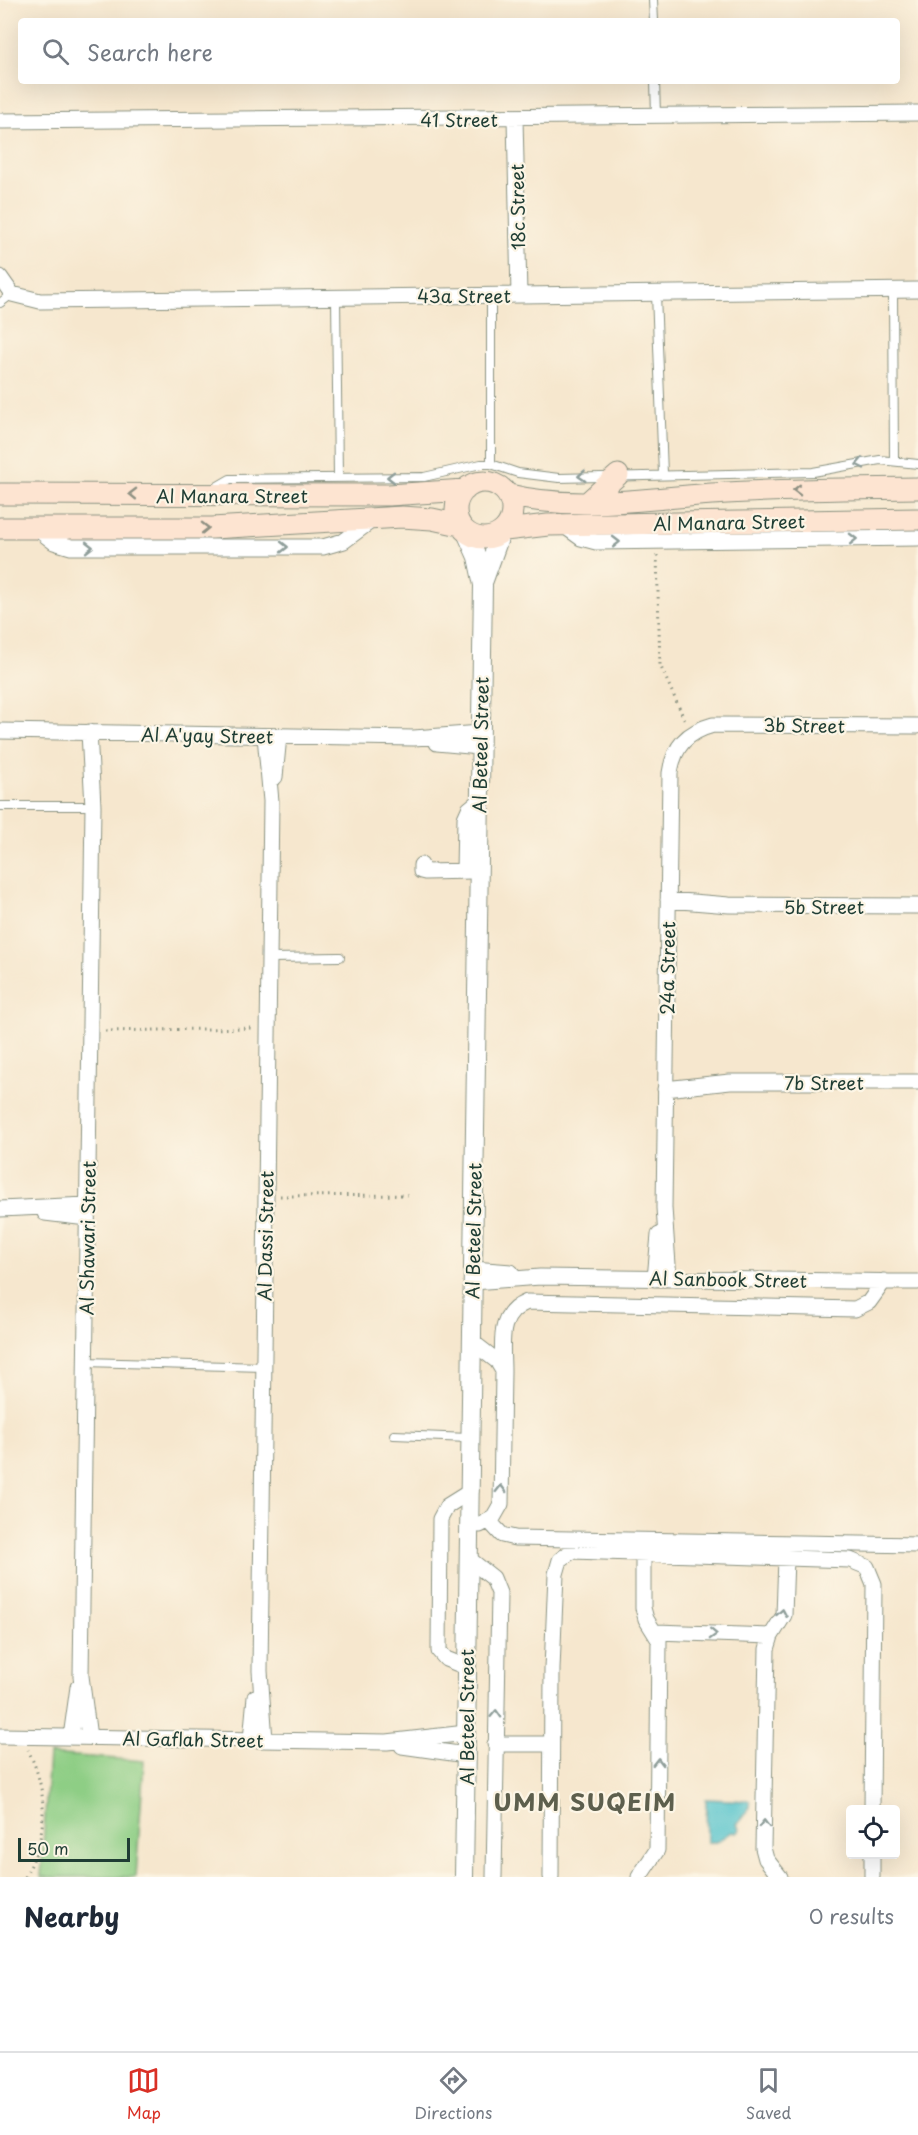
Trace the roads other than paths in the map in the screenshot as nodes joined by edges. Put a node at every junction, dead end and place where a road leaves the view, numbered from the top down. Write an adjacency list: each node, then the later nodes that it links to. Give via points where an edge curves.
1 (653, 0): 2 (lane)
2 (654, 18)
3 (655, 84): 5 (lane)
4 (918, 113): 5 (street, 41 Street)
5 (656, 115): 6 (street, 41 Street)
6 (515, 118): 7 (street, 41 Street); 13 (street, 18c Street)
7 (0, 121)
8 (0, 276): 15 (street)
9 (918, 290): 10 (street, 43a Street)
10 (893, 291): 11 (street, 43a Street); 16 (lane)
11 (656, 294): 13 (street, 43a Street); 19 (lane)
12 (491, 295): 13 (street, 43a Street); 14 (street, 43a Street); 17 (lane)
13 (519, 295)
14 (336, 297): 15 (street, 43a Street); 22 (lane)
15 (6, 299)
16 (894, 460): 18 (lane); 19 (lane, one-way to 19, via 813,472)
17 (491, 464): 20 (lane, one-way to 17, via 536,477); 21 (lane, one-way to 21, via 424,477)
18 (918, 464)
19 (663, 474): 20 (lane)
20 (618, 475): 29 (main road)
21 (365, 477): 22 (lane); 26 (main road)
22 (338, 478): 28 (lane, via 230,479 212,488)
23 (918, 488): 29 (main road, Al Manara Street, one-way to 29, via 755,491)
24 (465, 490): 26 (main road, Al Manara Street); 27 (main road, via 488,482); 33 (main road, via 456,507)
25 (0, 494): 28 (main road, Al Manara Street, one-way to 25)
26 (389, 495): 28 (main road, Al Manara Street)
27 (509, 495): 29 (main road, Al Manara Street, via 540,501); 34 (main road, via 512,513)
28 (206, 496)
29 (588, 502)
30 (918, 519): 31 (main road, Al Manara Street)
31 (563, 525): 34 (main road, Al Manara Street); 35 (street, one-way to 35, via 588,541)
32 (0, 528): 33 (main road, Al Manara Street, one-way to 33, via 212,528 417,517)
33 (462, 528): 34 (main road, via 486,538); 36 (street, Al Beteel Street, via 477,557)
34 (503, 531): 36 (street, Al Beteel Street)
35 (918, 538)
36 (483, 585): 42 (street, Al Beteel Street)
37 (918, 726): 40 (street, 3b Street, via 713,725)
38 (0, 731): 39 (street, Al A'yay Street)
39 (95, 733): 41 (street, Al A'yay Street); 43 (street, Al Shawari Street)
40 (690, 733): 47 (street, 24a Street, via 676,751 670,773)
41 (272, 736): 42 (street, Al A'yay Street); 50 (street, Al Dassi Street)
42 (481, 740): 46 (street, Al Beteel Street, via 480,800)
43 (93, 803): 44 (lane); 54 (street, Al Shawari Street)
44 (0, 806)
45 (421, 865): 46 (street, via 425,872)
46 (471, 871): 55 (street, Al Beteel Street)
47 (668, 906): 48 (street, 5b Street); 52 (street, 24a Street)
48 (918, 906)
49 (340, 957): 50 (lane)
50 (269, 958): 63 (street, Al Dassi Street)
51 (918, 1082): 52 (street, 7b Street)
52 (666, 1083): 57 (street, 24a Street)
53 (0, 1209): 54 (street)
54 (87, 1211): 62 (street, Al Shawari Street)
55 (473, 1275): 56 (street, Al Sanbook Street); 61 (street, Al Beteel Street)
56 (539, 1277): 57 (street, Al Sanbook Street); 60 (street)
57 (662, 1279): 58 (street, Al Sanbook Street)
58 (884, 1281): 59 (street, Al Sanbook Street); 60 (street, via 869,1302 855,1309)
59 (918, 1282)
60 (564, 1302): 64 (street, via 526,1302 513,1310 502,1331)
61 (471, 1341): 64 (street, via 497,1361); 66 (street, Al Beteel Street)
62 (85, 1362): 63 (lane); 77 (street, Al Shawari Street)
63 (264, 1367): 82 (street, Al Dassi Street)
64 (503, 1371): 68 (street, one-way to 64, via 501,1504)
65 (394, 1435): 66 (lane)
66 (471, 1438): 67 (street, Al Beteel Street)
67 (471, 1491): 69 (street, Al Beteel Street); 76 (street, via 447,1506 440,1519 439,1651 446,1659)
68 (489, 1521): 69 (street); 70 (street, via 502,1535 514,1538)
69 (469, 1530): 73 (street, Al Beteel Street)
70 (918, 1545)
71 (643, 1553): 72 (street); 74 (street, via 643,1608); 85 (street, via 572,1551 557,1567)
72 (786, 1558): 75 (street, one-way to 72, via 784,1615); 87 (street, via 850,1560 867,1567 872,1574)
73 (469, 1559): 76 (street, Al Beteel Street); 84 (street, one-way to 73, via 499,1593 493,1578)
74 (656, 1632): 75 (street, one-way to 75); 92 (street, one-way to 74, via 657,1850)
75 (771, 1636): 93 (street, one-way to 75, via 763,1848 767,1649)
76 (466, 1666): 78 (street, Al Beteel Street)
77 (81, 1676): 80 (street, Al Shawari Street); 81 (street, Al Shawari Street)
78 (466, 1733): 83 (street, Al Gaflah Street); 86 (street, Al Beteel Street)
79 (0, 1736): 80 (street, Al Gaflah Street)
80 (71, 1737): 81 (street, Al Gaflah Street)
81 (89, 1737): 82 (street, Al Gaflah Street)
82 (258, 1740): 83 (street, Al Gaflah Street)
83 (387, 1742): 86 (street, Al Gaflah Street)
84 (495, 1744): 85 (street); 90 (street)
85 (551, 1744): 91 (street)
86 (466, 1755): 89 (street, Al Beteel Street)
87 (872, 1805)
88 (872, 1859): 94 (street)
89 (464, 1877)
90 (494, 1877)
91 (551, 1877)
92 (639, 1877)
93 (780, 1877)
94 (872, 1877)

